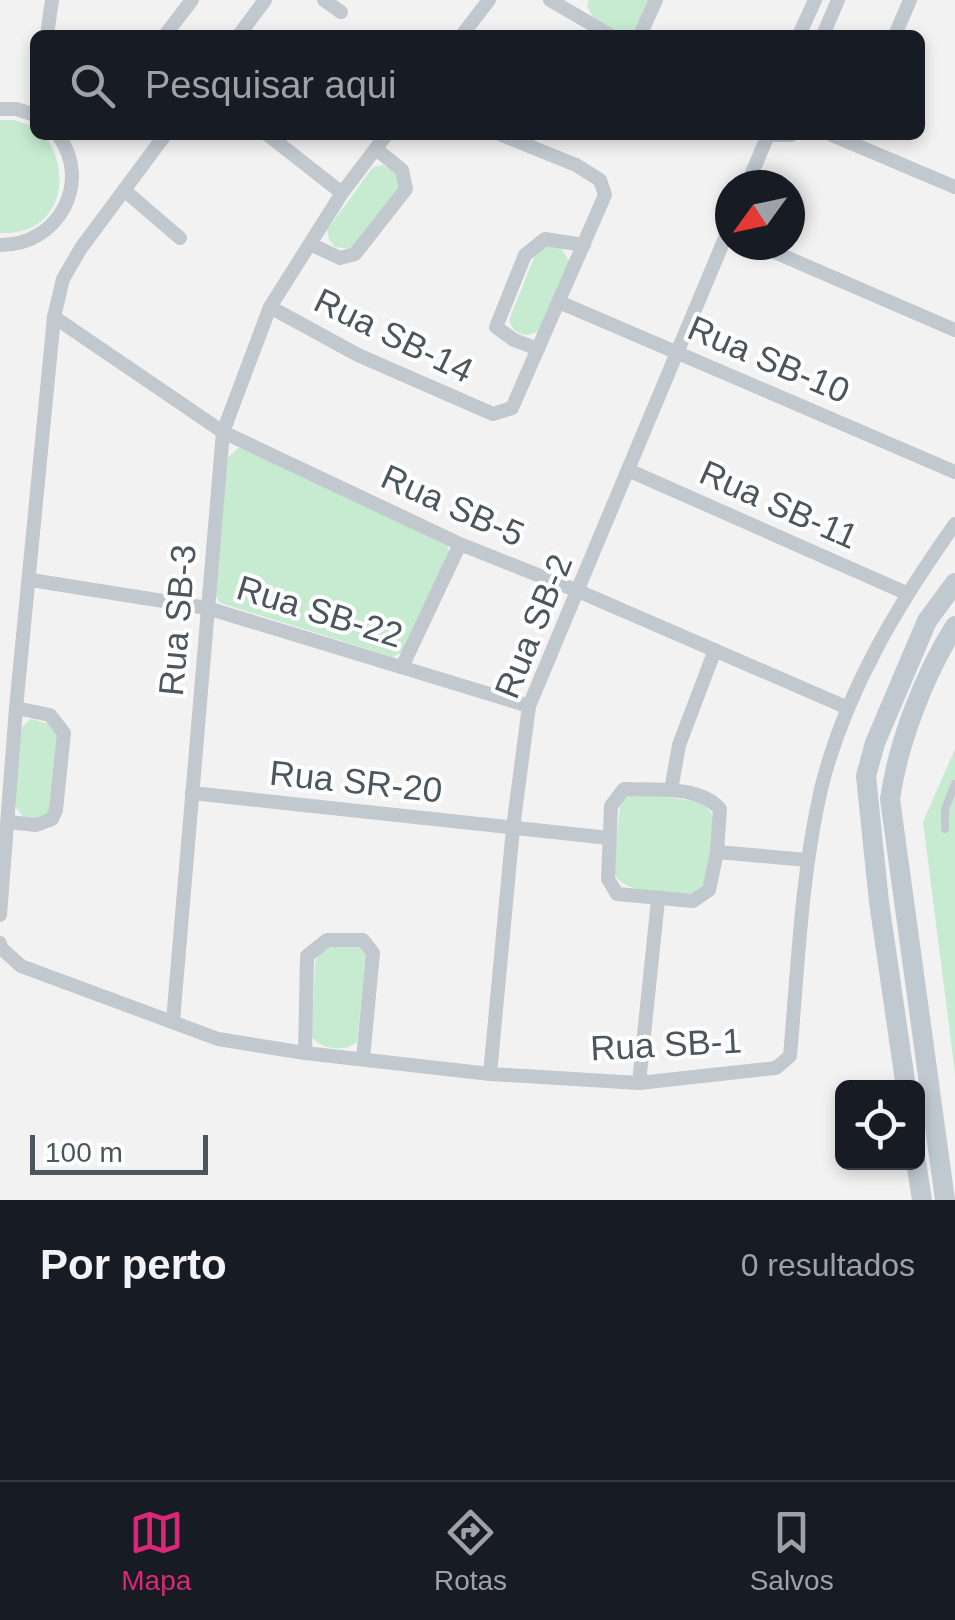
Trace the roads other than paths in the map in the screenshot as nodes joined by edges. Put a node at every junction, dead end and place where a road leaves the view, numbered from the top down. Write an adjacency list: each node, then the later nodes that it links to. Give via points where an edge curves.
1 (52, 0): 14 (street)
2 (265, 0): 16 (street)
3 (324, 0): 12 (street)
4 (488, 0): 17 (street)
5 (550, 0): 13 (street)
6 (582, 0): 13 (street)
7 (656, 0): 19 (street)
8 (815, 0): 20 (street)
9 (838, 0): 21 (street)
10 (910, 0): 22 (street)
11 (189, 1): 15 (street)
12 (341, 12)
13 (573, 14): 18 (street)
14 (48, 30)
15 (169, 30)
16 (243, 30)
17 (466, 30)
18 (601, 30)
19 (642, 30)
20 (802, 30)
21 (825, 30)
22 (897, 30)
23 (0, 108): 24 (street)
24 (30, 113)
25 (62, 140): 39 (street, via 73,168 63,213 27,242)
26 (161, 140): 36 (street)
27 (274, 140): 37 (street)
28 (382, 140): 32 (street, Rua SB-3)
29 (514, 140): 41 (street, via 600,180 605,195)
30 (767, 140): 34 (street)
31 (853, 140): 35 (street)
32 (376, 149): 37 (street, Rua SB-3); 40 (street, via 402,170 406,189 355,254 340,258)
33 (955, 166): 35 (street)
34 (754, 170)
35 (951, 186)
36 (124, 190): 38 (street); 46 (street, via 81,248)
37 (342, 194): 40 (street, Rua SB-3)
38 (180, 238)
39 (0, 244)
40 (310, 244): 45 (street, Rua SB-3)
41 (584, 246): 44 (street); 48 (street, via 545,239 526,255 496,327)
42 (716, 260): 49 (street, Rua SB-2)
43 (793, 260): 47 (street)
44 (559, 302): 48 (street); 49 (street, Rua SB-10)
45 (270, 307): 48 (street, Rua SB-14, via 358,355 493,414 512,408); 50 (street, Rua SB-3)
46 (54, 317): 50 (street, Rua SB-5); 55 (street)
47 (955, 330)
48 (538, 349)
49 (678, 352): 51 (street, Rua SB-2); 52 (street, Rua SB-10)
50 (223, 432): 54 (street, Rua SB-5); 59 (street, Rua SB-3)
51 (628, 470): 57 (street, Rua SB-2); 58 (street, Rua SB-11)
52 (955, 472)
53 (955, 524): 58 (street, Rua SB-1)
54 (460, 544): 57 (street, Rua SB-5); 62 (street)
55 (31, 580): 59 (street, Rua SB-22); 64 (street)
56 (955, 583): 82 (street, via 927,622 866,776)
57 (578, 591): 61 (street, Rua SB-5); 63 (street, Rua SB-2)
58 (906, 592): 65 (street, Rua SB-1)
59 (207, 608): 62 (street, Rua SB-22); 68 (street, Rua SB-3)
60 (955, 626): 81 (street, via 905,734 890,799)
61 (715, 650): 65 (street, Rua SB-5); 67 (street, via 679,744)
62 (402, 668): 63 (street, Rua SB-22)
63 (529, 706): 70 (street, Rua SB-2)
64 (16, 708): 69 (street); 69 (street, via 50,715 64,733 52,819)
65 (848, 708): 74 (street, Rua SB-1, via 822,786)
66 (955, 784): 71 (lane)
67 (671, 790): 72 (street, via 624,789 611,806); 73 (street, via 711,799 720,810)
68 (192, 794): 70 (street, Rua SR-20); 78 (street, Rua SB-3)
69 (8, 822): 76 (street)
70 (513, 828): 72 (street, Rua SR-20); 83 (street, Rua SB-2)
71 (945, 829)
72 (609, 838): 75 (street, via 608,878 617,894)
73 (717, 852): 74 (street); 75 (street, via 710,890 693,901)
74 (808, 860): 85 (street, Rua SB-1, via 790,1056 776,1068)
75 (658, 900): 85 (street)
76 (0, 915)
77 (0, 943): 78 (street, Rua SB-1, via 21,966)
78 (173, 1022): 79 (street, Rua SB-1, via 218,1040)
79 (306, 1053): 80 (street, Rua SB-1); 80 (street, via 308,956 327,940 363,940 373,953)
80 (363, 1059): 83 (street, Rua SB-1)
81 (926, 1062): 82 (street); 88 (street)
82 (902, 1064): 84 (street)
83 (490, 1074): 85 (street, Rua SB-1)
84 (905, 1080)
85 (638, 1083)
86 (917, 1170): 87 (street)
87 (922, 1200)
88 (944, 1200)

